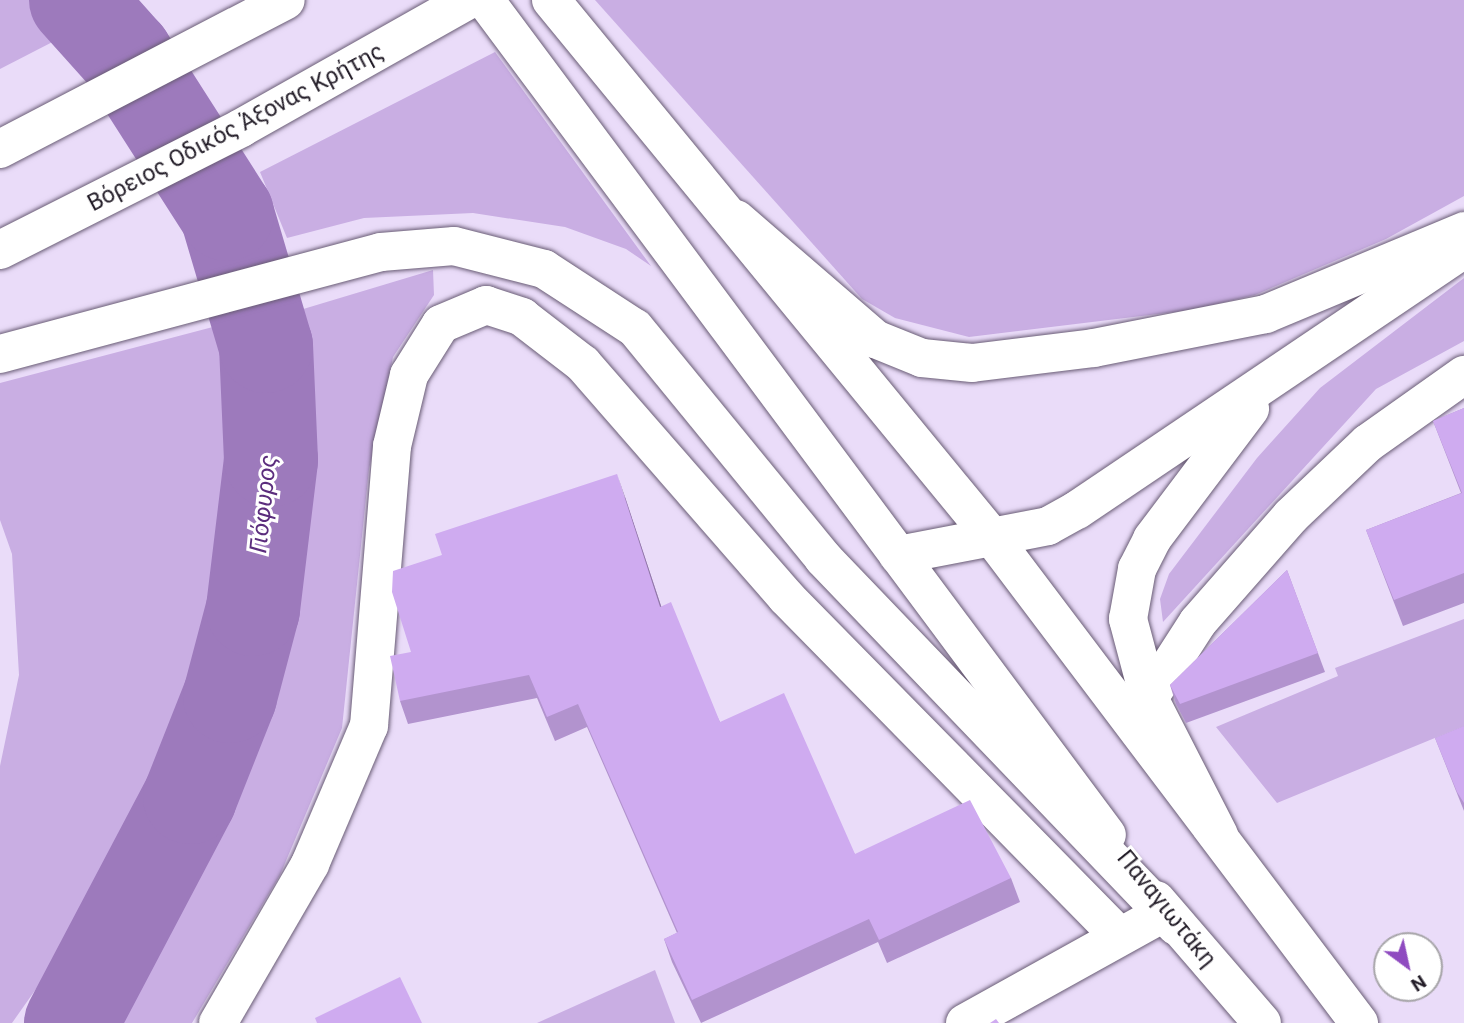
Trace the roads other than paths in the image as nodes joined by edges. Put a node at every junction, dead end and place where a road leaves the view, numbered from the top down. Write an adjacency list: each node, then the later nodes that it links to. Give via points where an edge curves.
1 (286, 0): 5 (main road)
2 (468, 0): 8 (main road, Βόρειος Οδικός Άξονας Κρήτης, via 241,128)
3 (485, 0): 14 (main road, Παναγιωτάκη)
4 (551, 0): 6 (main road)
5 (0, 149)
6 (736, 219): 7 (main road, via 868,335 922,358 972,363 1094,348 1266,314); 13 (main road)
7 (1464, 231)
8 (9, 245)
9 (1464, 249): 12 (main road)
10 (6, 352): 17 (main road, via 341,260 428,247 525,261 579,287 624,318 823,558)
11 (1464, 375): 15 (main road, via 1368,443 1291,516 1198,622)
12 (1272, 382): 13 (main road, via 1059,521); 15 (main road, via 1178,498 1137,569 1129,640)
13 (992, 537): 14 (main road); 16 (main road)
14 (898, 555): 17 (main road, Παναγιωτάκη)
15 (1149, 698): 16 (main road)
16 (1219, 835): 22 (main road)
17 (1169, 920): 18 (main road); 21 (main road, Παναγιωτάκη)
18 (1118, 935): 19 (main road, via 786,597 583,364 522,317 486,305 441,324 409,375 388,474 369,726 310,864); 20 (main road)
19 (218, 1023)
20 (965, 1023)
21 (1262, 1023)
22 (1359, 1023)

